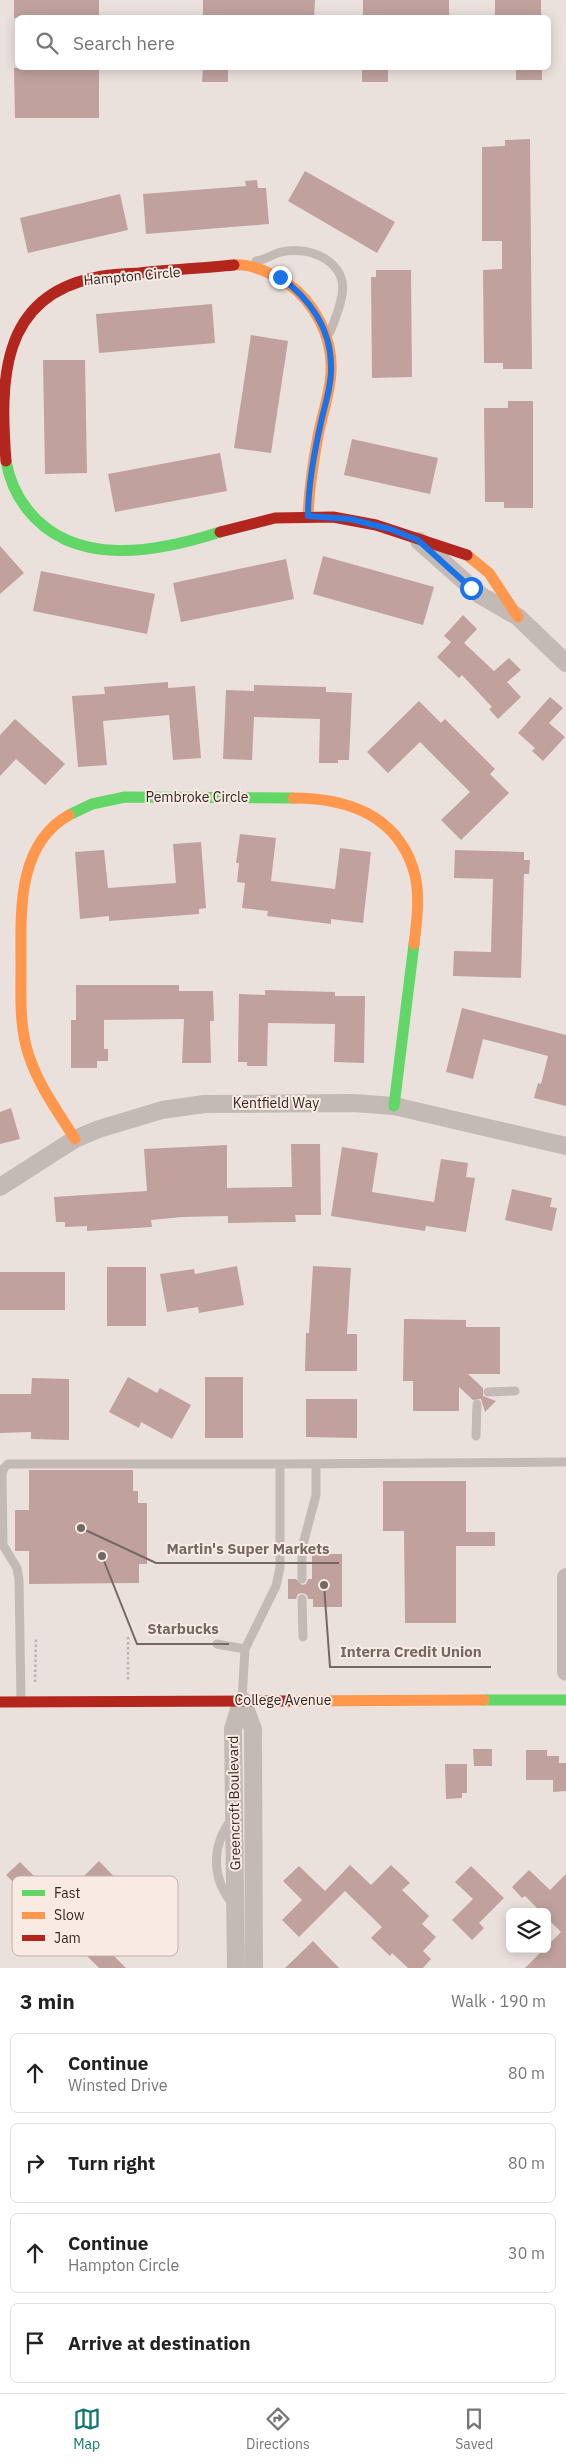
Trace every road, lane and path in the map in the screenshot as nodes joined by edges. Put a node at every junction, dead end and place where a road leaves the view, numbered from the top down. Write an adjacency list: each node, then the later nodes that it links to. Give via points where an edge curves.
1 (242, 264): 2 (street, Hampton Circle, via 264,270 295,289 315,311); 2 (lane, via 282,252 299,251 315,253 332,263 341,276 343,294); 3 (street, Hampton Circle, via 95,277 75,281 38,302 20,322 4,361 0,401 5,459 15,492 42,525 68,542 96,548 162,548 249,523)
2 (328, 339): 3 (street, Hampton Circle, via 331,366 311,473)
3 (308, 516): 4 (street, Hampton Circle, via 350,519)
4 (418, 540): 5 (street, via 480,595); 5 (street, Hampton Circle, via 453,549 474,560 491,574)
5 (518, 617): 6 (street)
6 (566, 663)
7 (394, 1106): 8 (street, Kentfield Way, via 353,1103 204,1104 162,1110); 8 (street, Pembroke Circle, via 418,904 413,867 396,837 365,811 341,802 311,798 112,799 78,810 48,833 25,872 20,902 24,1039 42,1085); 9 (street, Kentfield Way)
8 (75, 1139): 10 (street, Kentfield Way)
9 (566, 1146)
10 (0, 1187)
11 (515, 1391): 12 (lane)
12 (488, 1392)
13 (477, 1404): 14 (lane)
14 (476, 1436)
15 (566, 1462): 17 (lane)
16 (280, 1464): 17 (lane); 25 (lane, via 280,1568 276,1586); 32 (lane, via 8,1464 2,1474 3,1545 17,1568 19,1580)
17 (316, 1464): 19 (lane, via 316,1495 302,1548)
18 (566, 1577): 26 (street)
19 (302, 1579)
20 (302, 1599): 22 (lane)
21 (128, 1637): 28 (path)
22 (303, 1637)
23 (36, 1638): 27 (path)
24 (217, 1644): 25 (lane)
25 (244, 1649): 29 (lane)
26 (566, 1672)
27 (35, 1682)
28 (128, 1682)
29 (242, 1700): 30 (street, College Avenue); 32 (street, College Avenue); 33 (street, Greencroft Boulevard, via 233,1729); 34 (street, Greencroft Boulevard, via 253,1729)
30 (566, 1700)
31 (0, 1702): 32 (street, College Avenue)
32 (20, 1702)
33 (236, 1968)
34 (254, 1968)

